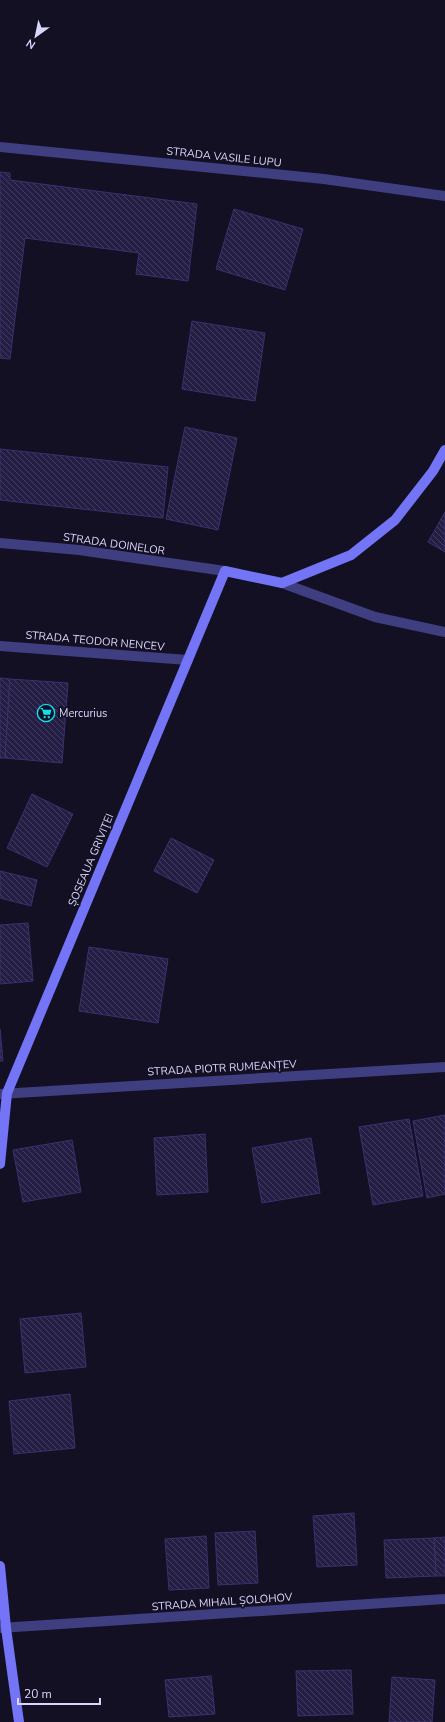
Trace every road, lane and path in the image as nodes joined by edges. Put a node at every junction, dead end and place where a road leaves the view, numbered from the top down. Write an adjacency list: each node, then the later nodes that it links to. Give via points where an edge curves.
1 (0, 147): 2 (street, STRADA VASILE LUPU, via 324,179)
2 (445, 196)
3 (445, 450): 6 (street, via 433,471 395,520 351,555)
4 (0, 544): 5 (street, STRADA DOINELOR, via 79,550)
5 (225, 572): 6 (street); 9 (street, ȘOSEAUA GRIVIŢEI)
6 (282, 583): 7 (street, via 374,617)
7 (445, 632)
8 (0, 646): 9 (street, STRADA TEODOR NENCEV)
9 (188, 660): 11 (street, ȘOSEAUA GRIVIŢEI)
10 (445, 1067): 11 (street, STRADA PIOTR RUMEANȚEV)
11 (3, 1094): 12 (street, ȘOSEAUA GRIVIŢEI)
12 (0, 1164)
13 (0, 1566): 15 (street)
14 (445, 1599): 15 (street, STRADA MIHAIL ȘOLOHOV)
15 (3, 1628): 16 (street)
16 (19, 1722)

